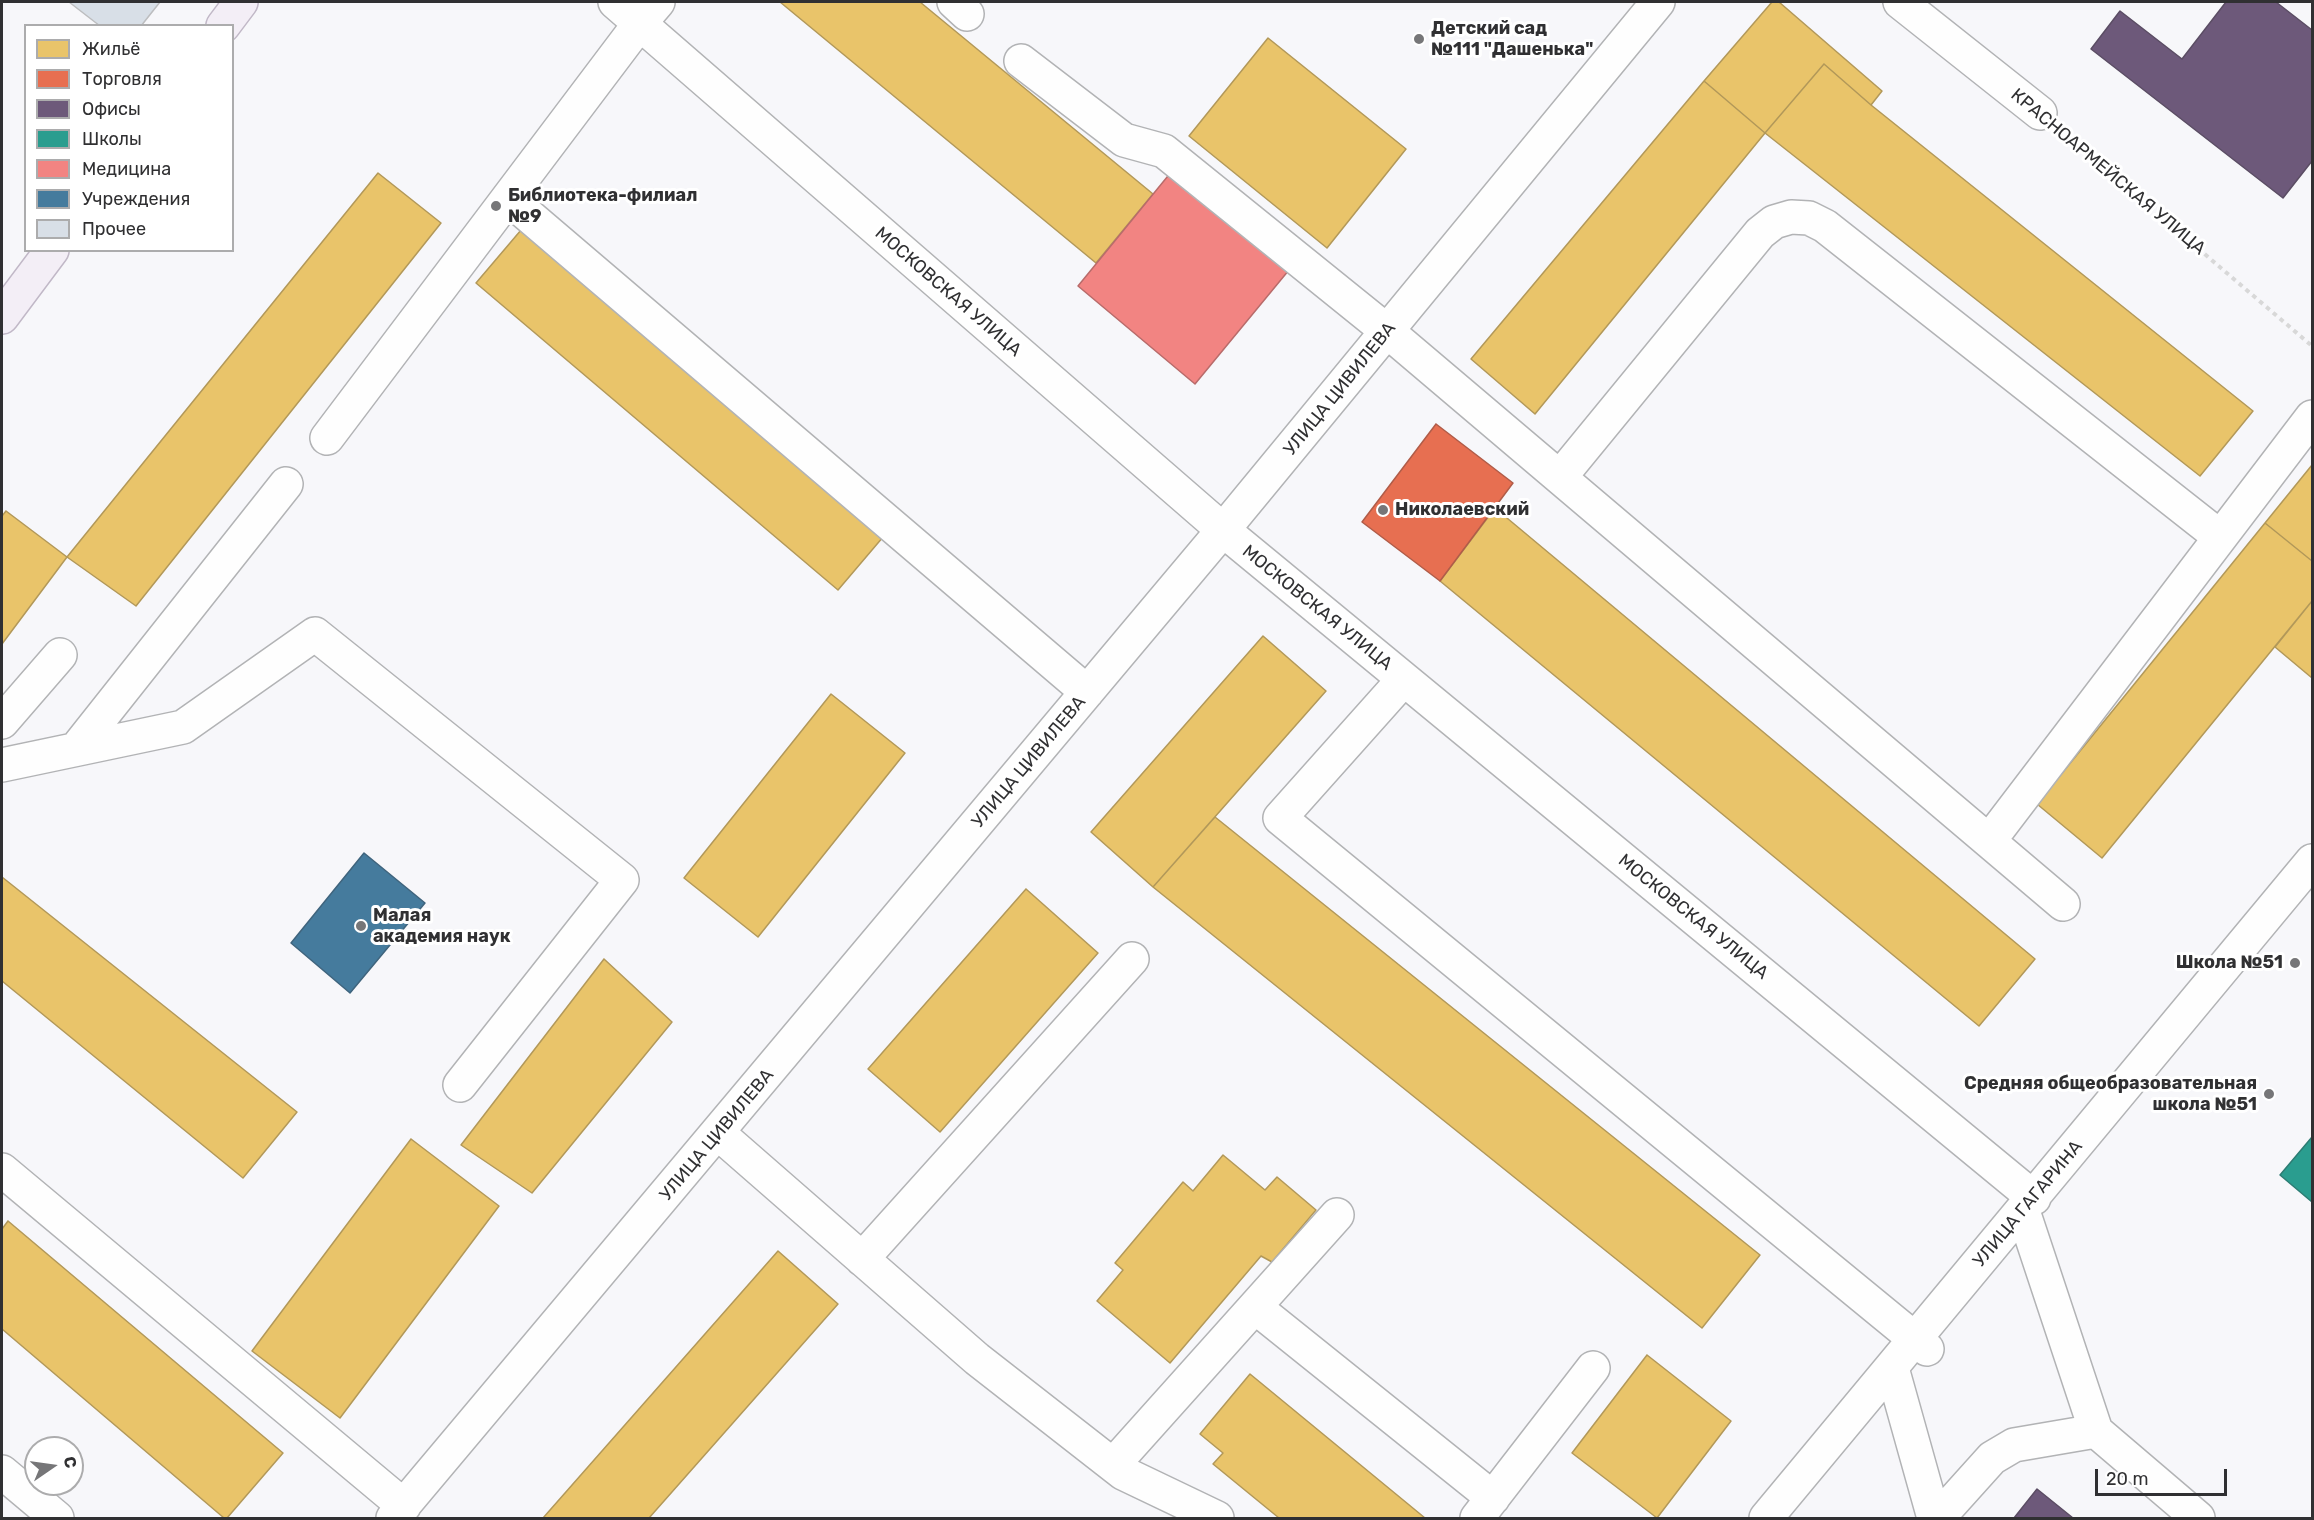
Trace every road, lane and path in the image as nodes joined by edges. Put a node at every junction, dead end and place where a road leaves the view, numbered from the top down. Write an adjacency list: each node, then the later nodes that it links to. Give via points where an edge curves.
1 (241, 2): 6 (main road)
2 (615, 2): 5 (street, МОСКОВСКАЯ УЛИЦА)
3 (1658, 2): 12 (street, УЛИЦА ЦИВИЛЕВА)
4 (1912, 5): 8 (street, КРАСНОАРМЕЙСКАЯ УЛИЦА)
5 (649, 12): 9 (street); 18 (street, МОСКОВСКАЯ УЛИЦА)
6 (224, 24)
7 (1021, 61): 12 (street, via 1124,140 1164,151)
8 (2040, 113): 13 (path, КРАСНОАРМЕЙСКАЯ УЛИЦА)
9 (508, 198): 15 (street); 22 (street)
10 (51, 252): 11 (main road)
11 (2, 317)
12 (1387, 331): 16 (street); 18 (street, УЛИЦА ЦИВИЛЕВА)
13 (2313, 346)
14 (2313, 417): 19 (street)
15 (327, 438)
16 (1560, 477): 19 (street, via 1760,233 1774,222 1791,217 1809,218 1825,226); 26 (street)
17 (286, 484): 24 (street)
18 (1223, 530): 21 (street, МОСКОВСКАЯ УЛИЦА); 22 (street, УЛИЦА ЦИВИЛЕВА)
19 (2220, 537): 26 (street)
20 (60, 655): 23 (street)
21 (1404, 679): 33 (street, МОСКОВСКАЯ УЛИЦА); 37 (street, via 1280,818)
22 (1087, 692): 31 (street, УЛИЦА ЦИВИЛЕВА)
23 (2, 722)
24 (76, 750): 25 (street); 30 (street, via 183,727 315,634 622,880)
25 (2, 765)
26 (1989, 841): 28 (street)
27 (2313, 861): 33 (street, УЛИЦА ГАГАРИНА)
28 (2063, 904)
29 (1131, 959): 35 (street)
30 (460, 1085)
31 (718, 1133): 35 (street); 44 (street, УЛИЦА ЦИВИЛЕВА)
32 (2, 1170): 44 (street)
33 (2028, 1204): 37 (street, УЛИЦА ГАГАРИНА); 40 (street)
34 (1337, 1215): 36 (street)
35 (862, 1259): 41 (street, via 977,1359)
36 (1255, 1307): 41 (street); 43 (street)
37 (1921, 1344): 39 (street, УЛИЦА ГАГАРИНА)
38 (1593, 1368): 43 (street)
39 (1892, 1368): 47 (street, УЛИЦА ГАГАРИНА); 48 (street)
40 (2096, 1431): 49 (street, via 2014,1445 1992,1458); 50 (street)
41 (1113, 1465): 46 (street)
42 (2, 1472): 45 (street)
43 (1485, 1508)
44 (398, 1512)
45 (57, 1518)
46 (1217, 1518)
47 (1766, 1518)
48 (1934, 1518)
49 (1938, 1518)
50 (2198, 1518)

